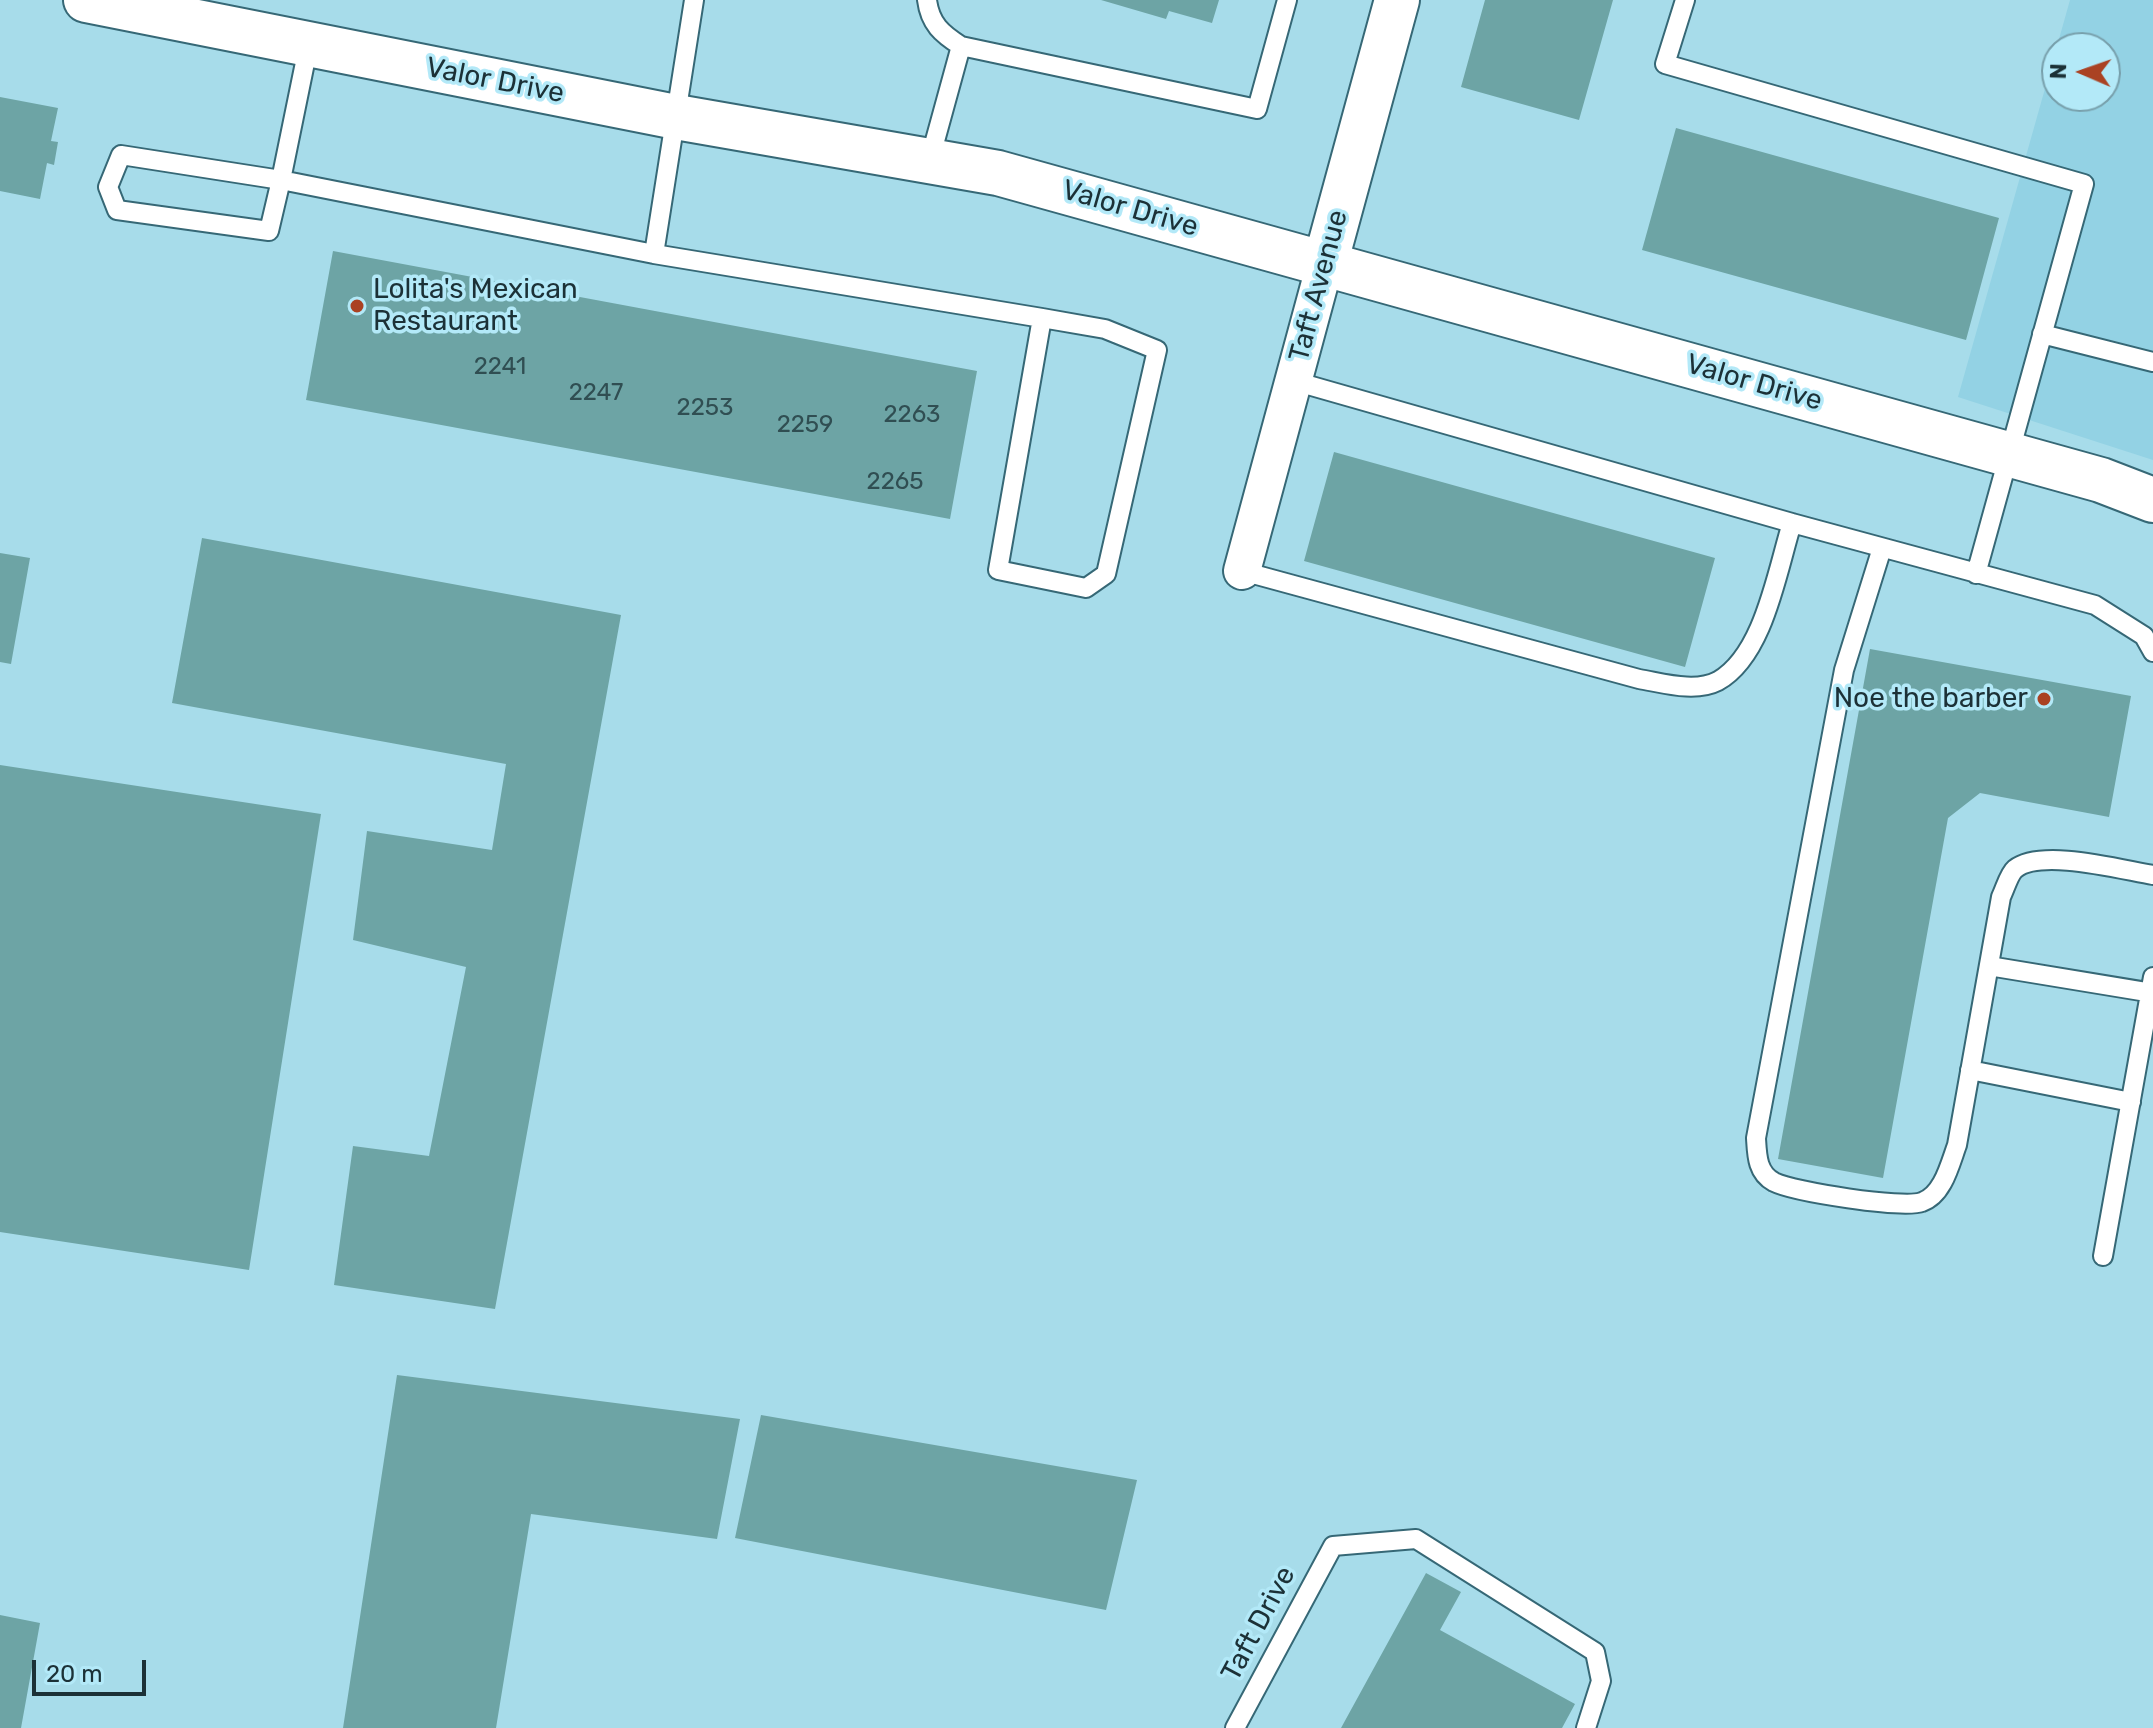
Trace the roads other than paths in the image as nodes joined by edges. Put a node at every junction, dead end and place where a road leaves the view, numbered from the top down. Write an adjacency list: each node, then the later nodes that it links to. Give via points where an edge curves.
1 (86, 0): 7 (street, Valor Drive)
2 (694, 0): 9 (lane)
3 (927, 0): 8 (lane, via 939,32)
4 (1287, 0): 8 (lane, via 1257,109)
5 (1397, 0): 13 (street, Taft Avenue)
6 (1685, 0): 15 (lane, via 1665,64 2084,184)
7 (309, 43): 9 (street, Valor Drive); 11 (lane)
8 (961, 46): 10 (lane)
9 (676, 117): 10 (street, Valor Drive); 12 (lane)
10 (930, 159): 13 (street, Valor Drive, via 1073,192)
11 (281, 180): 11 (lane, via 269,231 117,210 108,187 121,155); 12 (lane)
12 (654, 254): 14 (lane)
13 (1325, 264): 17 (street, Taft Avenue); 18 (street, Valor Drive)
14 (1042, 318): 14 (lane, via 1105,329 1157,350 1106,574 1086,588 998,570)
15 (2042, 334): 16 (lane); 18 (lane)
16 (2153, 362)
17 (1294, 381): 20 (lane); 22 (street, Taft Avenue)
18 (2009, 454): 19 (street, Valor Drive); 23 (lane)
19 (2153, 500)
20 (1792, 523): 21 (lane); 22 (lane, via 1744,659 1716,682 1682,687)
21 (1882, 548): 23 (lane); 28 (lane, via 1844,670 1756,1138 1758,1164 1773,1181 1795,1187 1901,1206 1925,1202 1944,1181 1957,1145)
22 (1242, 571)
23 (1976, 574): 24 (lane, via 2095,605 2144,636)
24 (2153, 652)
25 (2153, 875): 26 (lane, via 2061,861 2033,860 2014,869 2001,897)
26 (1989, 966): 27 (lane); 28 (lane)
27 (2152, 987): 29 (lane)
28 (1970, 1070): 29 (lane)
29 (2131, 1102): 30 (lane)
30 (2103, 1256)
31 (1235, 1728): 32 (lane, Taft Drive, via 1333,1546 1416,1539 1595,1652 1601,1681)
32 (1586, 1728)

